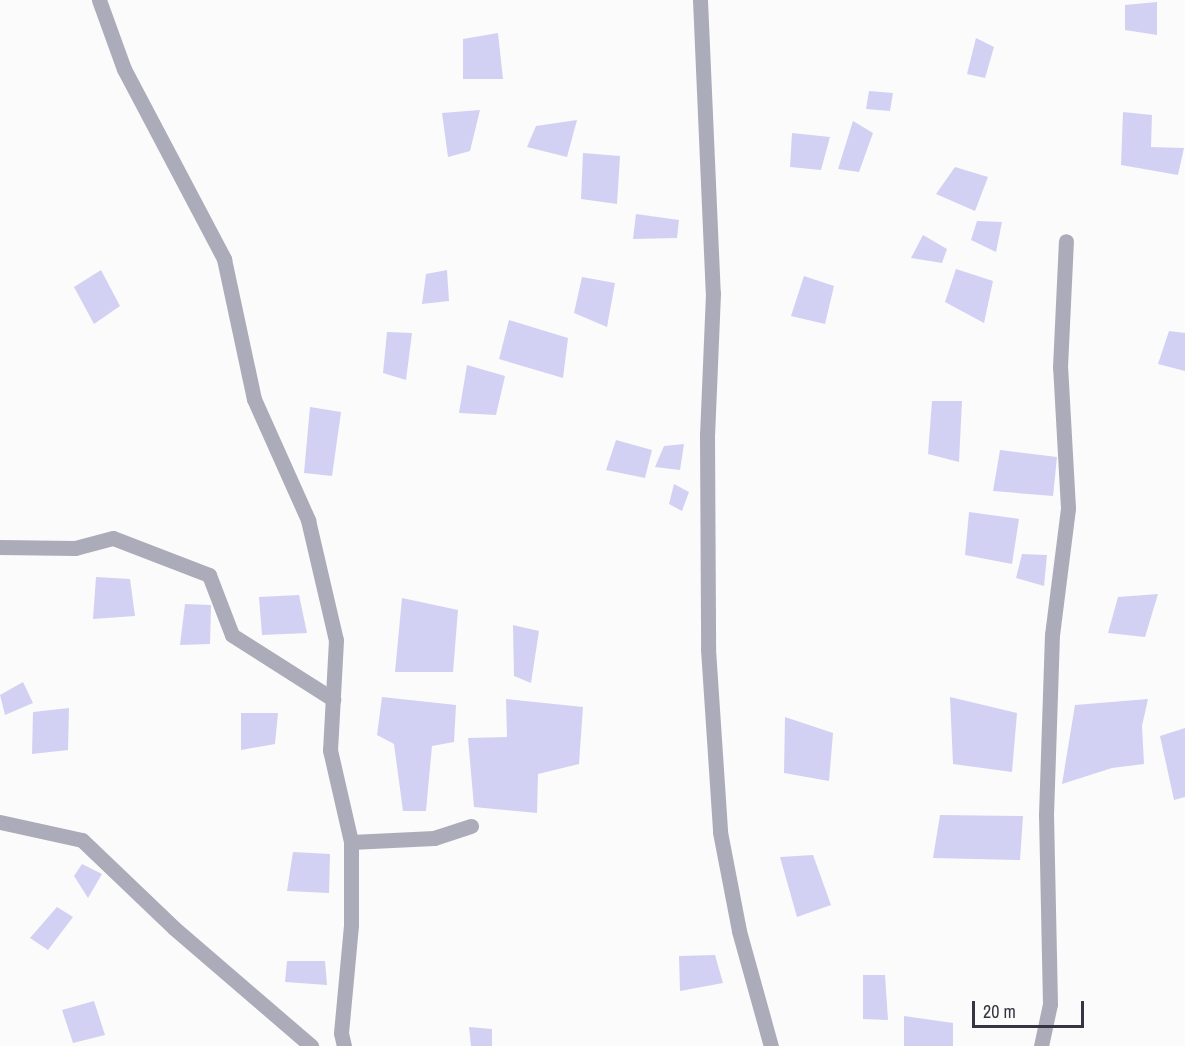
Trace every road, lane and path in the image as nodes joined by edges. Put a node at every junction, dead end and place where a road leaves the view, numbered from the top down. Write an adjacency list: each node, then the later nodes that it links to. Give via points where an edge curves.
1 (99, 0): 5 (street, via 124,69 224,259 254,399 308,520 336,640)
2 (700, 0): 11 (street, via 713,293 706,434 708,649 720,832 739,932)
3 (1066, 241): 12 (street, via 1060,367 1068,508 1052,635 1046,815 1050,1004)
4 (0, 547): 5 (street, via 75,548 113,538 209,575 232,635)
5 (333, 699): 8 (street, via 330,750)
6 (0, 822): 9 (street, via 82,840 174,928)
7 (471, 826): 8 (street, via 434,838)
8 (351, 842): 10 (street)
9 (311, 1046)
10 (344, 1046)
11 (771, 1046)
12 (1041, 1046)

